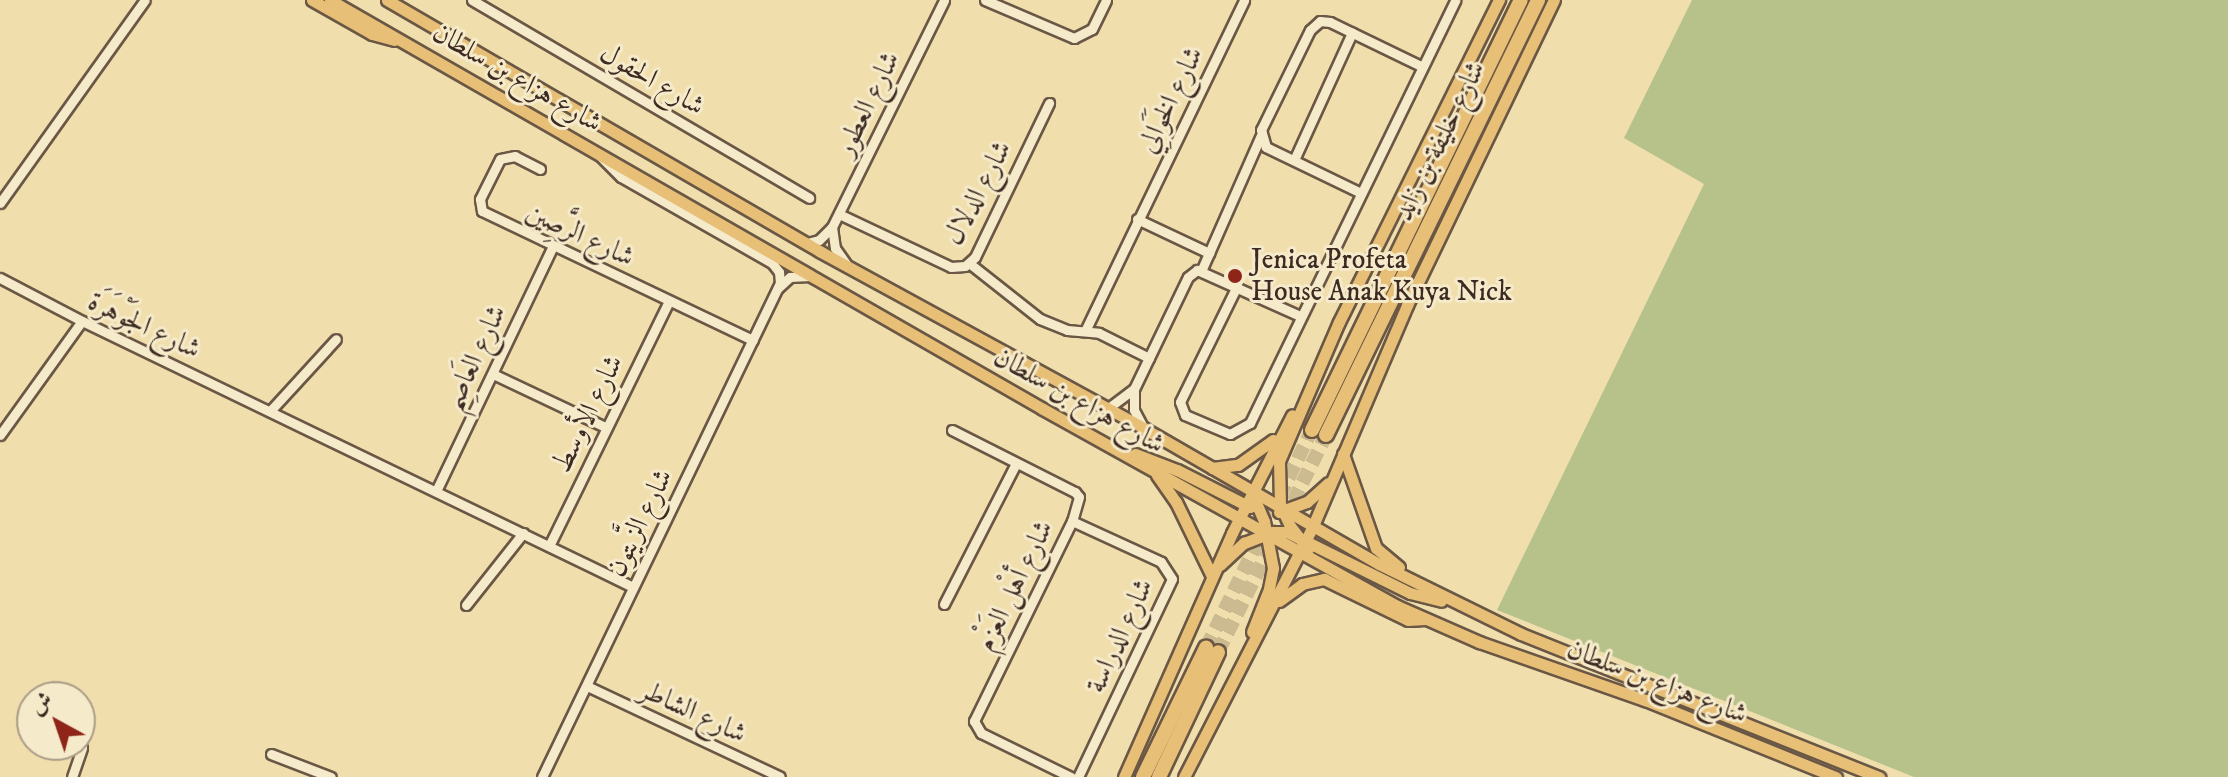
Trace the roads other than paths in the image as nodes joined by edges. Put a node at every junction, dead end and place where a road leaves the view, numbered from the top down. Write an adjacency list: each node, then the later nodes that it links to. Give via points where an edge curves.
1 (145, 0): 25 (street)
2 (312, 0): 16 (main road, via 372,34)
3 (330, 0): 16 (main road, شارع هزاع بن سلطان)
4 (472, 0): 24 (street, شارع الحقول)
5 (944, 0): 26 (street, شارع العطور)
6 (985, 0): 7 (street, via 1074,38 1092,29)
7 (1106, 0)
8 (1244, 0): 27 (street, شارع الخَوَالِي)
9 (1455, 0): 17 (street)
10 (1521, 0): 11 (highway, شارع خليفة بن زايد, via 1319,433)
11 (1538, 0)
12 (1554, 0): 56 (main road, via 1407,305)
13 (391, 1): 29 (main road, شارع هزاع بن سلطان)
14 (1495, 3): 46 (main road)
15 (1352, 33): 17 (street); 19 (street, via 1324,20 1312,27); 21 (street)
16 (402, 41): 20 (main road, شارع هزاع بن سلطان)
17 (1421, 66): 23 (street)
18 (1049, 103): 32 (street, شارع الدلال)
19 (1261, 135): 21 (street, via 1266,147); 31 (street)
20 (596, 151): 35 (main road, شارع هزاع بن سلطان); 38 (street, via 621,177 772,263 780,277)
21 (1294, 160): 23 (street)
22 (540, 169): 30 (street, شارع الرَّصِين, via 515,156 500,159 480,205 486,215)
23 (1361, 193): 40 (street)
24 (809, 198)
25 (0, 203)
26 (839, 214): 28 (street, شارع العطور); 32 (street, شارع الدلال, via 951,267)
27 (1137, 219): 31 (street); 42 (street, شارع الخَوَالِي)
28 (832, 227): 29 (street, شارع العطور); 33 (street, via 835,248)
29 (807, 243): 33 (main road, شارع هزاع بن سلطان)
30 (553, 246): 39 (street, شارع الرَّصِين); 47 (street, شارع العَاصِم)
31 (1209, 253): 34 (street)
32 (969, 263): 42 (street, via 1040,319)
33 (846, 265): 49 (main road, شارع هزاع بن سلطان)
34 (1202, 269): 37 (street); 45 (street, via 1188,277)
35 (814, 277): 38 (street, via 798,275); 55 (main road, شارع هزاع بن سلطان)
36 (0, 278): 41 (street, شارع الجَوْهَرَة)
37 (1237, 286): 40 (street); 40 (street, via 1180,402 1185,415 1218,432 1236,433 1250,423)
38 (778, 288): 44 (street, شارع الزَّيتون)
39 (669, 301): 44 (street, شارع الرَّصِين); 51 (street, شارع الأوسط)
40 (1300, 316)
41 (82, 321): 50 (street, شارع الجَوْهَرَة); 54 (street)
42 (1085, 331): 45 (street)
43 (336, 339): 50 (street)
44 (753, 340): 74 (street, شارع الزَّيتون)
45 (1149, 358): 48 (street)
46 (1316, 372): 58 (main road, via 1263,450 1228,469); 62 (main road); 65 (main road, via 1279,461)
47 (493, 374): 51 (street); 61 (street, شارع العَاصِم)
48 (1134, 389): 49 (street); 52 (street, via 1134,410)
49 (1107, 409): 52 (main road, شارع هزاع بن سلطان)
50 (271, 410): 61 (street, شارع الجَوْهَرَة)
51 (605, 427): 72 (street, شارع الأوسط)
52 (1145, 429): 58 (main road, شارع هزاع بن سلطان)
53 (952, 430): 57 (street, شارع أهْل العَزْم)
54 (0, 435)
55 (1116, 450): 59 (main road, شارع هزاع بن سلطان); 63 (main road, via 1177,470)
56 (1343, 454): 60 (main road); 75 (main road, via 1376,548)
57 (1016, 463): 67 (street, شارع أهْل العَزْم, via 1077,494); 76 (street)
58 (1208, 467): 62 (main road, شارع هزاع بن سلطان)
59 (1151, 469): 66 (main road, شارع هزاع بن سلطان); 73 (main road, via 1176,502)
60 (1334, 477): 65 (main road, via 1313,498); 71 (main road)
61 (437, 489): 68 (street, شارع الجَوْهَرَة)
62 (1252, 493): 63 (main road); 64 (main road); 65 (main road, شارع هزاع بن سلطان)
63 (1245, 505): 64 (main road); 66 (main road)
64 (1261, 511): 65 (main road); 70 (main road)
65 (1282, 511): 69 (main road); 71 (main road, شارع هزاع بن سلطان)
66 (1239, 518): 70 (main road, شارع هزاع بن سلطان); 73 (main road)
67 (1072, 521): 86 (street, شارع أهْل العَزْم, via 974,721 981,733); 87 (street, شارع الدراسة, via 1161,562 1172,579)
68 (523, 533): 72 (street, شارع الجَوْهَرَة); 77 (street)
69 (1295, 533): 70 (main road); 71 (main road)
70 (1267, 534): 71 (main road, شارع هزاع بن سلطان); 73 (main road, via 1244,543); 81 (main road, via 1273,568 1269,589)
71 (1305, 541): 75 (main road, via 1410,593); 78 (main road); 79 (main road, شارع هزاع بن سلطان, via 1336,573)
72 (549, 546): 74 (street, شارع الجَوْهَرَة)
73 (1214, 573): 88 (main road)
74 (633, 587): 80 (street, شارع الزَّيتون)
75 (1453, 603): 93 (main road, شارع هزاع بن سلطان)
76 (944, 604)
77 (466, 605)
78 (1273, 607): 79 (main road, via 1302,584 1324,579 1408,620); 81 (main road)
79 (1425, 619): 92 (main road, شارع هزاع بن سلطان)
80 (587, 686): 84 (street, شارع الزَّيتون); 85 (street, شارع الشاطر)
81 (1201, 741): 91 (main road)
82 (271, 754): 83 (street)
83 (331, 777)
84 (542, 777)
85 (780, 777)
86 (1071, 777)
87 (1078, 777)
88 (1124, 777)
89 (1143, 777): 90 (highway, via 1212,650)
90 (1159, 777)
91 (1184, 777)
92 (1836, 777)
93 (1879, 777)

